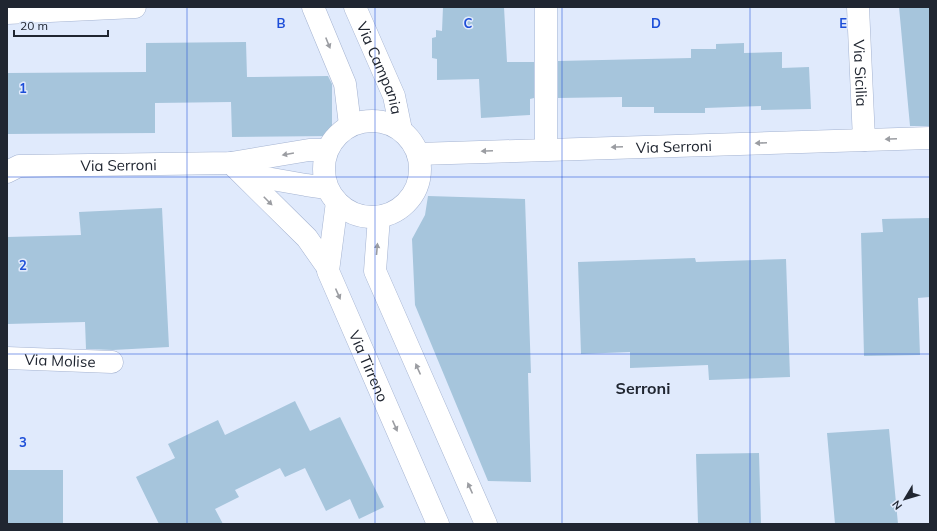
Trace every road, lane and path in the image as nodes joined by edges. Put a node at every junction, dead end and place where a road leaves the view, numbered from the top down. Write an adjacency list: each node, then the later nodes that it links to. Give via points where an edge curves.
1 (135, 7): 6 (street)
2 (313, 7): 7 (street, one-way to 7, via 345,84)
3 (355, 7): 8 (street, Via Campania, via 394,96)
4 (546, 7): 11 (street)
5 (858, 7): 10 (street, Via Sicilia)
6 (7, 13)
7 (350, 125): 8 (street, via 364,121 380,121); 12 (street, via 332,140)
8 (401, 130): 13 (street, via 410,139)
9 (930, 138): 10 (street, Via Serroni, one-way to 10)
10 (864, 140): 11 (street, Via Serroni, one-way to 11)
11 (546, 149): 13 (street, Via Serroni, one-way to 13)
12 (327, 150): 14 (street, Via Serroni, one-way to 14, via 309,150); 16 (street, via 323,172)
13 (418, 154): 17 (street, via 418,184 410,199 397,211)
14 (231, 163): 15 (street, Via Serroni); 16 (street, via 254,176 306,186); 18 (street, one-way to 18, via 307,238)
15 (11, 167)
16 (332, 195): 17 (street, via 354,214 371,218); 18 (street, Via Tirreno)
17 (380, 217): 22 (street, one-way to 17, via 374,271)
18 (328, 268): 21 (street, Via Tirreno, one-way to 21)
19 (7, 358): 20 (street, Via Molise)
20 (112, 362)
21 (438, 524)
22 (486, 524)

